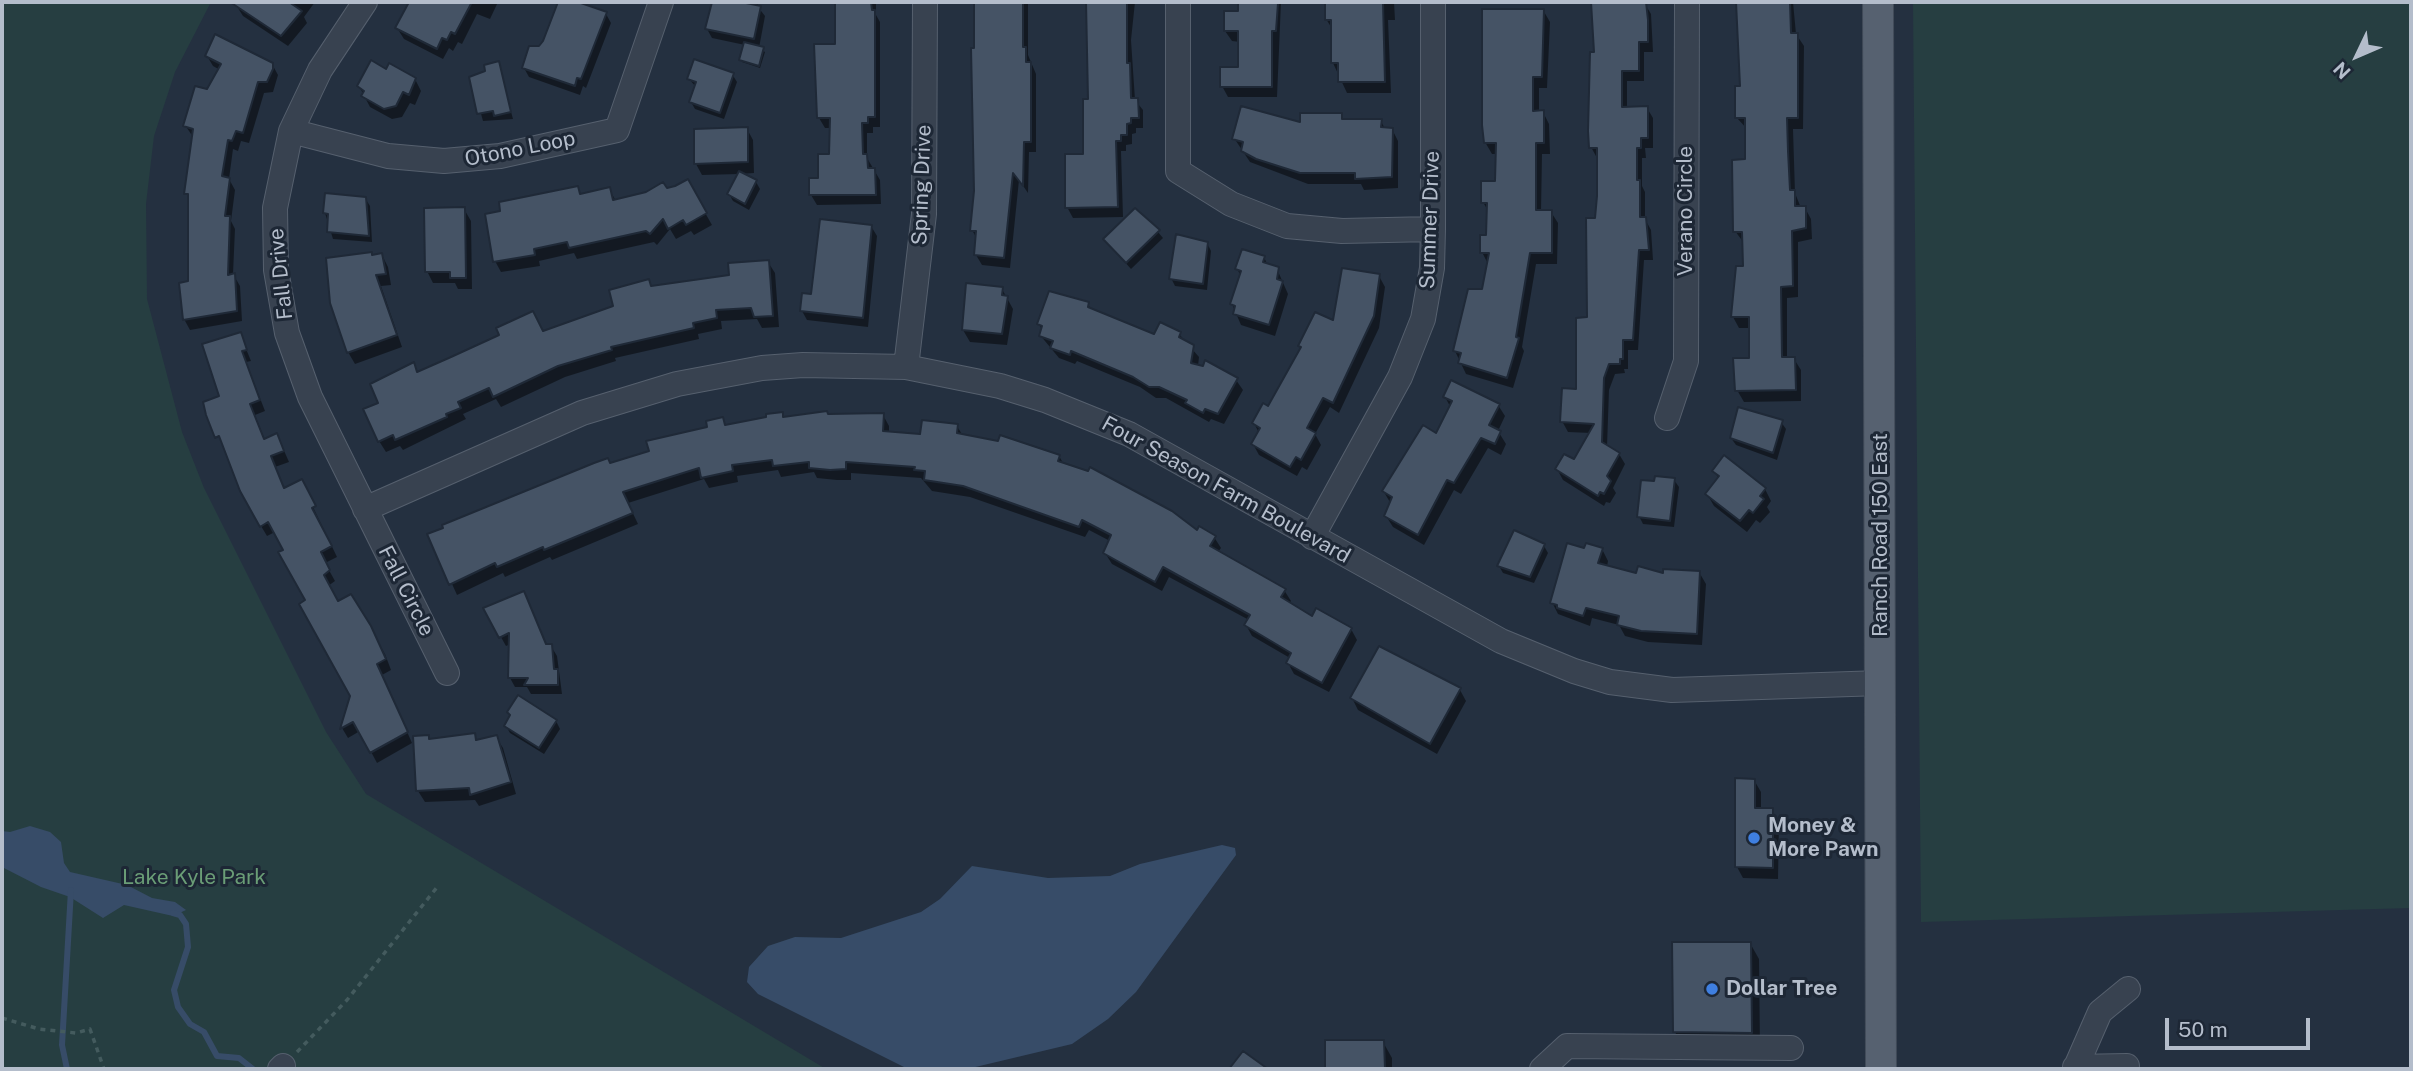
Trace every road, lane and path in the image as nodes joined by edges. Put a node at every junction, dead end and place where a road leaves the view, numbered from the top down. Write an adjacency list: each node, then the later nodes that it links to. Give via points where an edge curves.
1 (365, 2): 8 (street, Fall Drive, via 320,70)
2 (661, 2): 8 (street, Otono Loop, via 617,130 500,156 444,161 388,156)
3 (925, 2): 10 (street, Spring Drive, via 924,214)
4 (1178, 2): 9 (street, via 1178,171 1231,204 1287,226 1342,231)
5 (1433, 2): 9 (street, Summer Drive)
6 (1687, 2): 11 (street, Verano Circle, via 1686,360)
7 (1878, 2): 15 (main road, Ranch Road 150 East)
8 (291, 131): 12 (street, Fall Drive, via 275,208 280,302 310,397)
9 (1433, 229): 13 (street, Summer Drive, via 1429,293 1414,346)
10 (906, 367): 12 (street, Four Season Farm Boulevard, via 762,368 677,384 582,413); 13 (street, Four Season Farm Boulevard, via 1000,386 1091,417 1166,453)
11 (1667, 418)
12 (365, 509): 14 (street, Fall Circle)
13 (1312, 537): 15 (street, Four Season Farm Boulevard, via 1501,641 1609,682 1672,690)
14 (447, 673)
15 (1881, 683): 25 (main road, Ranch Road 150 East)
16 (438, 886): 21 (path, via 347,1000)
17 (2128, 989): 22 (street, via 2099,1012)
18 (2, 1018): 23 (path, via 50,1030 76,1033 90,1029)
19 (1791, 1048): 24 (street, via 1567,1046)
20 (2127, 1066): 22 (street)
21 (281, 1068)
22 (2075, 1068)
23 (104, 1069)
24 (1542, 1069)
25 (1881, 1069)

